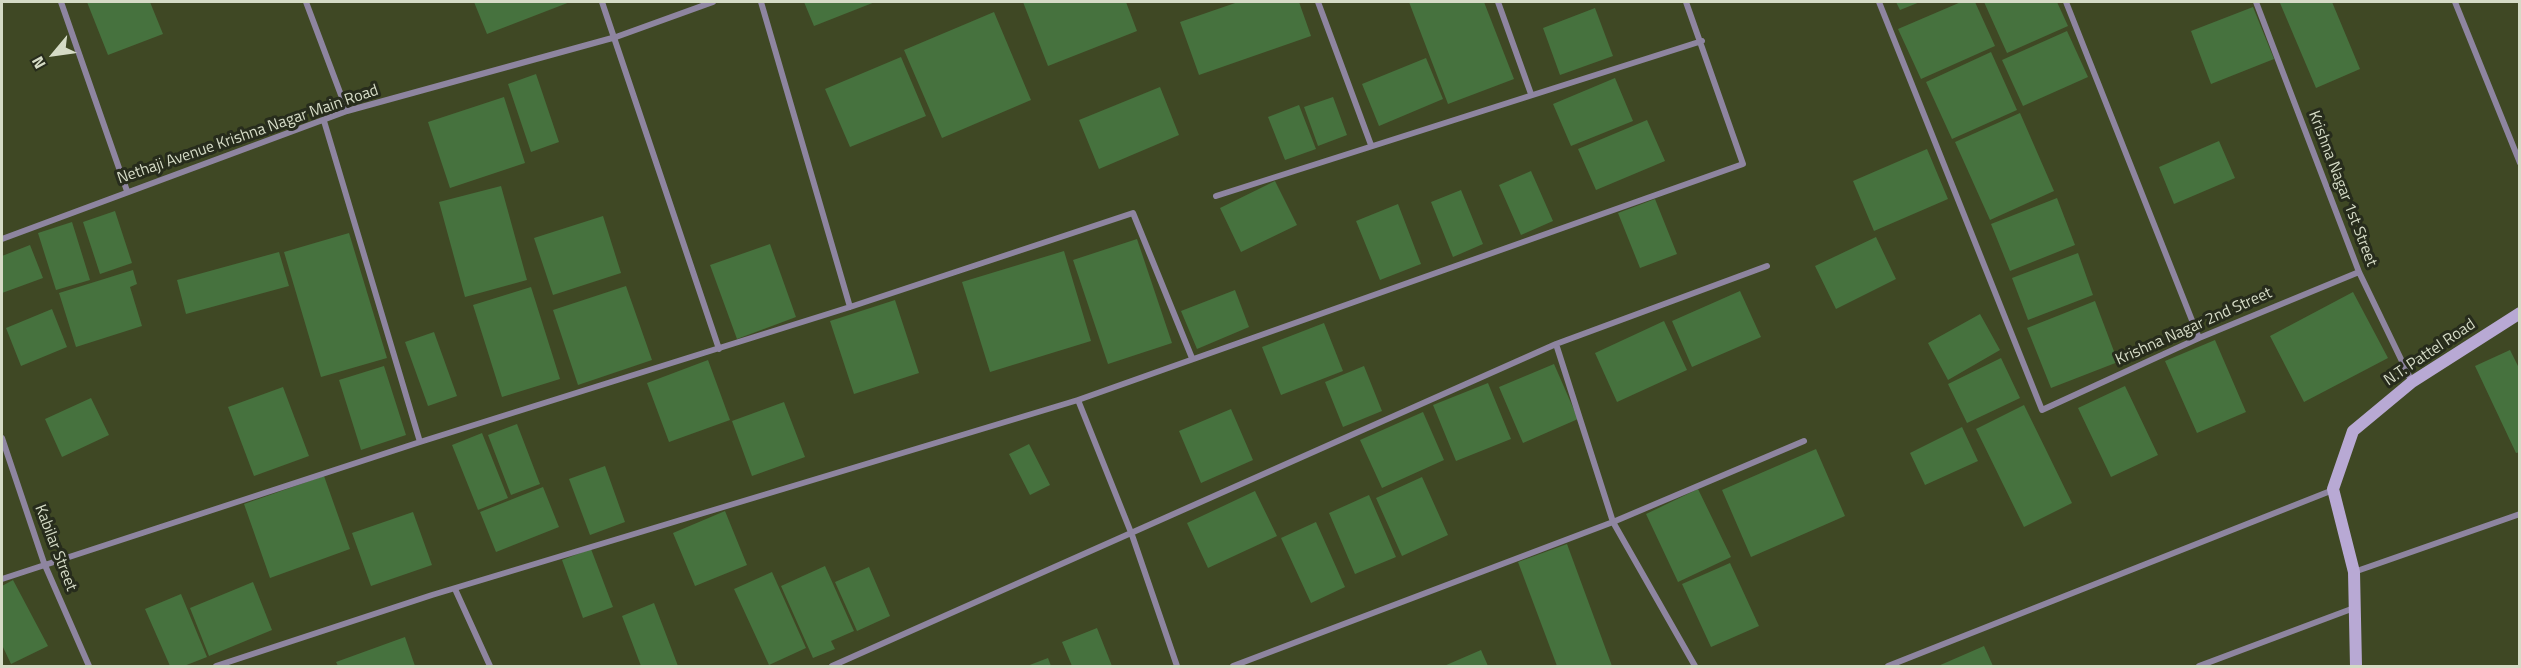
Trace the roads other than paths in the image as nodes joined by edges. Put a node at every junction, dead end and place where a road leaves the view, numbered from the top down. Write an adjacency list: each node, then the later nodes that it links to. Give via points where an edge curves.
1 (61, 2): 20 (street)
2 (306, 2): 16 (street)
3 (602, 2): 13 (street)
4 (713, 2): 13 (street, Nethaji Avenue Krishna Nagar Main Road)
5 (761, 2): 25 (street)
6 (1318, 2): 18 (street)
7 (1498, 2): 15 (street)
8 (1686, 2): 14 (street)
9 (1879, 2): 27 (street, Krishna Nagar 2nd Street, via 2042,410)
10 (2066, 2): 27 (street)
11 (2256, 2): 24 (street, Krishna Nagar 1st Street)
12 (2456, 2): 19 (street)
13 (616, 37): 16 (street, Nethaji Avenue Krishna Nagar Main Road); 29 (street)
14 (1701, 41): 15 (street); 30 (street, via 1743,164)
15 (1531, 94): 18 (street)
16 (347, 111): 17 (street, Nethaji Avenue Krishna Nagar Main Road)
17 (324, 121): 20 (street, Nethaji Avenue Krishna Nagar Main Road); 35 (street)
18 (1371, 145): 21 (street)
19 (2520, 163)
20 (127, 191): 22 (street, Nethaji Avenue Krishna Nagar Main Road)
21 (1216, 195)
22 (2, 239)
23 (1767, 266): 28 (street)
24 (2359, 272): 27 (street, Krishna Nagar 2nd Street); 31 (street, Krishna Nagar 1st Street)
25 (850, 308): 29 (street); 30 (street, via 1133,213)
26 (2520, 313): 31 (street, N.T. Pattel Road)
27 (2199, 338)
28 (1556, 344): 38 (street); 39 (street)
29 (719, 349): 35 (street)
30 (1192, 358): 32 (street)
31 (2412, 382): 36 (street, N.T. Pattel Road, via 2353,431)
32 (1078, 400): 39 (street); 43 (street)
33 (2, 438): 40 (street, Kabilar Street)
34 (1804, 441): 38 (street)
35 (420, 442): 40 (street)
36 (2333, 489): 41 (street); 52 (street)
37 (2520, 514): 41 (street)
38 (1613, 522): 50 (street); 51 (street)
39 (1132, 535): 48 (street); 49 (street)
40 (44, 563): 42 (street); 45 (street, Kabilar Street)
41 (2354, 572): 44 (street)
42 (2, 579)
43 (455, 589): 46 (street); 47 (street)
44 (2354, 608): 53 (street); 54 (street)
45 (89, 666)
46 (216, 666)
47 (490, 666)
48 (832, 666)
49 (1177, 666)
50 (1233, 666)
51 (1695, 666)
52 (1888, 666)
53 (2199, 666)
54 (2356, 666)

